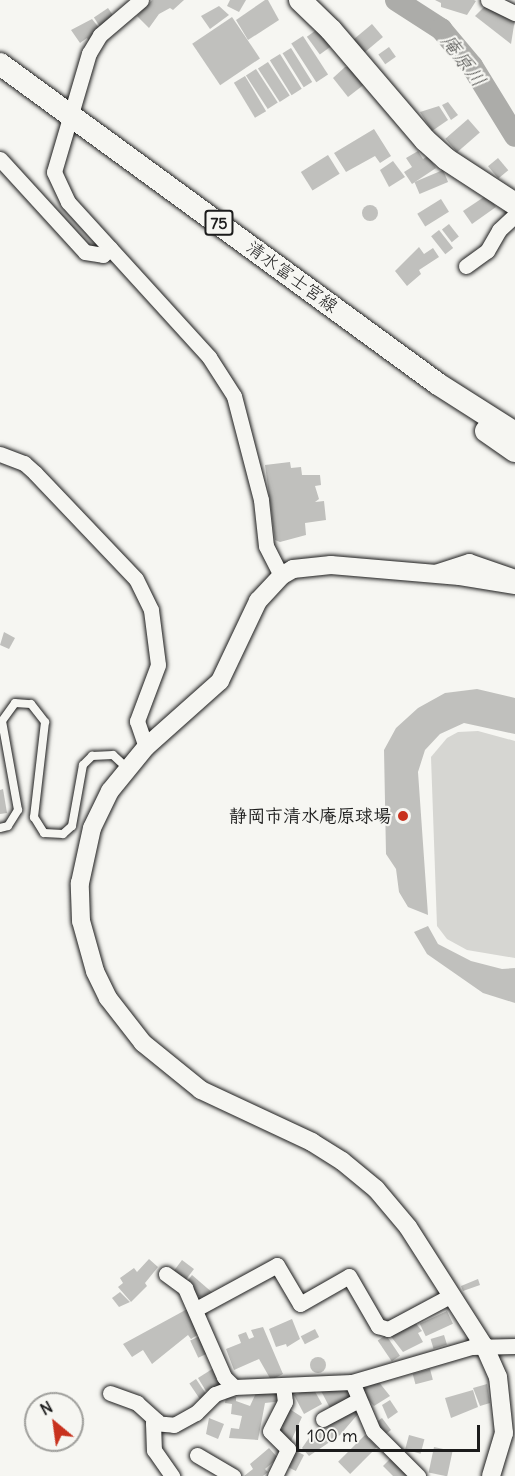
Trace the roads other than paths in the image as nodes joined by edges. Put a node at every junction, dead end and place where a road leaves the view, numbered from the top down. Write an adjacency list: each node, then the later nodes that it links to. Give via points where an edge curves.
1 (141, 0): 6 (street, via 100,35 89,53)
2 (300, 0): 8 (main road, via 332,30 425,140 446,159)
3 (489, 0): 4 (street)
4 (515, 13)
5 (0, 64): 6 (main road, 清水富士宮線 / 75)
6 (71, 114): 10 (street, via 54,172 58,188); 12 (main road, 清水富士宮線 / 75)
7 (0, 159): 10 (street, via 85,252 103,255)
8 (515, 204)
9 (515, 214): 11 (street, via 499,230 487,251)
10 (110, 248): 17 (street, via 209,357 234,396 261,500 266,546)
11 (466, 266)
12 (438, 384): 13 (main road, 清水富士宮線 / 75); 14 (main road, 清水富士宮線 / 75, via 472,420)
13 (515, 433)
14 (515, 452)
15 (0, 454): 20 (street, via 24,463 136,579 151,610 158,665 137,721)
16 (429, 574): 17 (street, via 311,565); 18 (street, via 469,561); 19 (street)
17 (281, 576): 20 (street, via 258,601 220,681)
18 (515, 577)
19 (515, 585)
20 (146, 747): 21 (street)
21 (126, 767): 22 (lane, via 113,755 92,756 83,765 72,825 63,834 44,833 34,817 45,722 31,704 15,703 2,721 18,810 8,826); 24 (street, via 92,828 80,883 86,946 108,998 143,1044 191,1084 224,1104 312,1142 358,1173 408,1227)
22 (0, 828)
23 (166, 1274): 25 (street, via 185,1288)
24 (452, 1295): 25 (street, via 388,1329 378,1326 349,1276 300,1304 277,1265); 26 (street)
25 (196, 1309): 30 (street, via 214,1356)
26 (484, 1346): 27 (street); 28 (street); 35 (street, via 498,1377)
27 (515, 1346)
28 (352, 1382): 29 (street); 32 (street)
29 (283, 1385): 30 (street); 39 (street, via 285,1402 270,1431 288,1449)
30 (234, 1387): 34 (street, via 208,1399 185,1421 174,1425)
31 (110, 1393): 34 (street, via 137,1402 157,1421)
32 (358, 1400): 33 (street); 40 (street, via 373,1431)
33 (322, 1419)
34 (153, 1422): 37 (street, via 154,1450)
35 (509, 1436): 41 (street)
36 (196, 1455): 38 (street)
37 (172, 1476)
38 (233, 1476)
39 (276, 1476)
40 (418, 1476)
41 (491, 1476)

